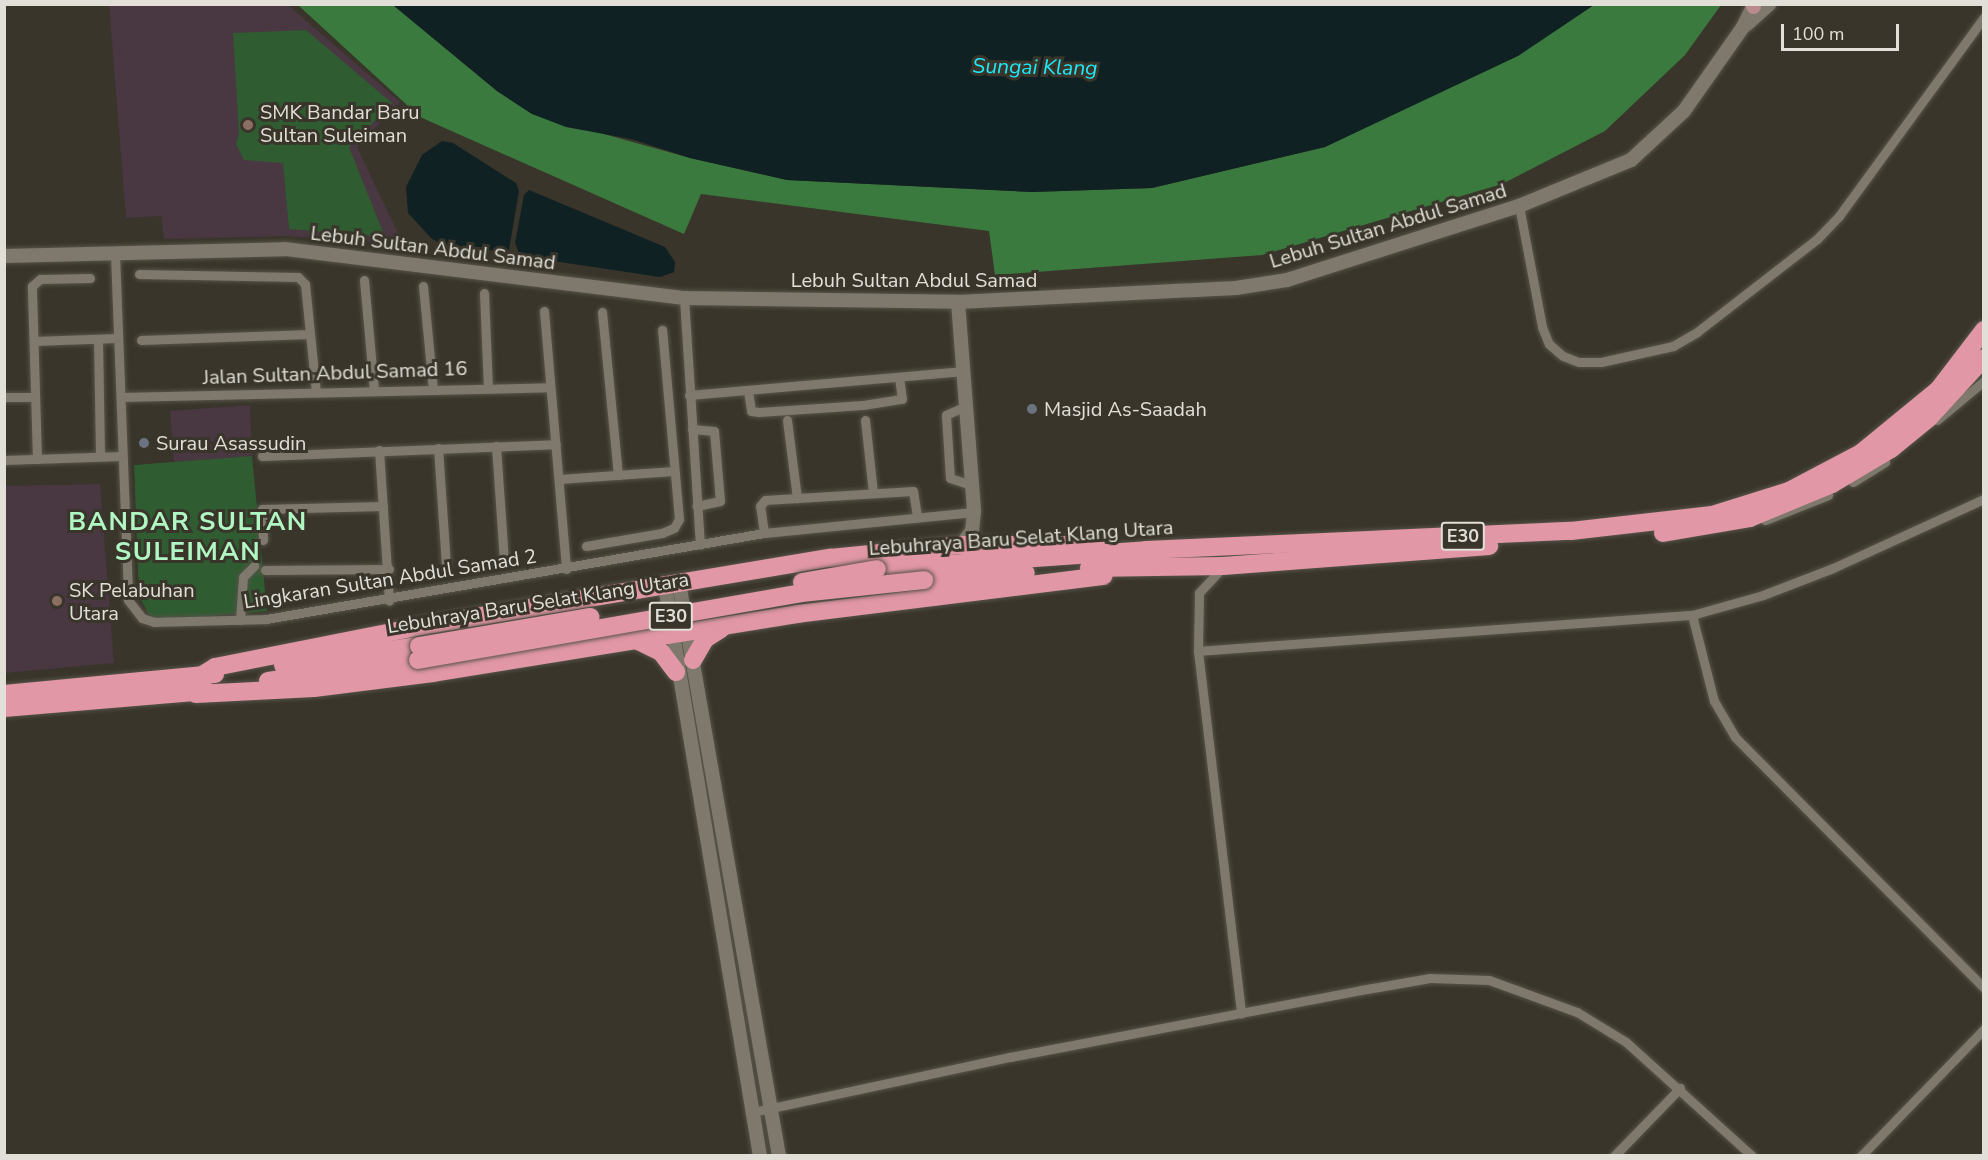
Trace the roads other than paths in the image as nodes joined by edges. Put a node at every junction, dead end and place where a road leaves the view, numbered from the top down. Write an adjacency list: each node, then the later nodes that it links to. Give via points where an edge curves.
1 (1761, 5): 3 (street, Lebuh Sultan Abdul Samad, via 1684,111 1658,139 1631,160)
2 (1983, 17): 3 (street, via 1832,224 1761,285 1673,346 1601,362 1579,362 1563,356 1549,344 1542,327)
3 (1520, 206): 12 (street, Lebuh Sultan Abdul Samad, via 1287,280 1176,293)
4 (115, 254): 5 (street, Lebuh Sultan Abdul Samad); 11 (street, Lebuh Sultan Abdul Samad, via 285,249); 18 (street, Lingkaran Sultan Abdul Samad 2)
5 (4, 256)
6 (139, 274): 17 (street, via 302,280)
7 (90, 278): 21 (street, via 39,279 32,286)
8 (364, 280): 29 (street)
9 (423, 286): 28 (street)
10 (484, 293): 26 (street)
11 (684, 298): 12 (street, Lebuh Sultan Abdul Samad); 32 (street)
12 (958, 302): 23 (street)
13 (544, 311): 27 (street)
14 (602, 312): 50 (street)
15 (662, 330): 49 (street)
16 (1983, 330): 67 (highway, Lebuhraya Baru Selat Klang Utara / E30, via 1938,390 1861,453 1789,491 1712,515 1571,531)
17 (310, 334): 20 (street); 31 (street)
18 (117, 338): 19 (street); 35 (street, Lingkaran Sultan Abdul Samad 2)
19 (98, 339): 21 (street); 44 (street)
20 (141, 340)
21 (34, 341): 34 (street)
22 (1983, 358): 60 (highway, Lebuhraya Baru Selat Klang Utara / E30, via 1929,418 1892,449 1857,470 1797,501 1750,518)
23 (963, 371): 24 (street); 36 (street)
24 (899, 378): 30 (street); 30 (street, via 902,399 863,405 759,412 751,411)
25 (1983, 381): 60 (street, via 1910,444 1834,493 1778,516)
26 (488, 387): 27 (street, Jalan Sultan Abdul Samad 16); 28 (street, Jalan Sultan Abdul Samad 16)
27 (550, 387): 40 (street)
28 (433, 389): 29 (street, Jalan Sultan Abdul Samad 16)
29 (374, 390): 31 (street, Jalan Sultan Abdul Samad 16)
30 (748, 391): 32 (street)
31 (316, 392): 35 (street, Jalan Sultan Abdul Samad 16)
32 (689, 395): 39 (street)
33 (4, 397): 34 (street)
34 (34, 397): 47 (street)
35 (121, 397): 45 (street, Lingkaran Sultan Abdul Samad 2)
36 (966, 406): 52 (street); 52 (street, via 945,415 950,478)
37 (787, 420): 54 (street)
38 (865, 420): 53 (street)
39 (692, 429): 57 (street); 57 (street, via 714,431 720,501)
40 (556, 444): 41 (street); 51 (street)
41 (496, 446): 42 (street); 68 (street)
42 (438, 448): 43 (street); 69 (street)
43 (379, 450): 46 (street); 56 (street)
44 (100, 456): 45 (street); 47 (street)
45 (122, 456): 79 (street, Lingkaran Sultan Abdul Samad 2, via 128,600 133,610 142,618 169,624)
46 (262, 456)
47 (37, 459): 48 (street)
48 (4, 460)
49 (674, 471): 50 (street); 65 (street, via 680,519 674,528)
50 (618, 475): 51 (street)
51 (559, 480): 73 (street)
52 (972, 485): 58 (street)
53 (873, 492): 54 (street); 59 (street, via 913,491)
54 (797, 498): 61 (street, via 765,500 760,506)
55 (1983, 500): 78 (street, via 1833,568 1763,595)
56 (383, 506): 62 (street, via 262,509); 72 (street)
57 (698, 506): 63 (street)
58 (974, 512): 59 (street, Lingkaran Sultan Abdul Samad 2); 64 (street, via 972,531); 66 (street)
59 (916, 517): 61 (street, Lingkaran Sultan Abdul Samad 2)
60 (1689, 531): 71 (highway, Lebuhraya Baru Selat Klang Utara / E30)
61 (764, 533): 63 (street, Lingkaran Sultan Abdul Samad 2)
62 (263, 540)
63 (700, 544): 73 (street, Lingkaran Sultan Abdul Samad 2)
64 (961, 545): 66 (highway); 76 (highway, via 830,558)
65 (586, 546)
66 (988, 546): 67 (highway, via 1121,545)
67 (1146, 550): 84 (highway, Lebuhraya Baru Selat Klang Utara / E30, bridge, via 877,570)
68 (504, 559)
69 (446, 564)
70 (254, 566): 79 (street, via 243,577)
71 (1223, 566): 75 (highway, Lebuhraya Baru Selat Klang Utara / E30); 83 (street, via 1199,593)
72 (389, 569): 74 (street); 77 (street)
73 (566, 569): 77 (street, Lingkaran Sultan Abdul Samad 2)
74 (266, 570)
75 (1124, 571): 80 (highway); 84 (highway, Lebuhraya Baru Selat Klang Utara / E30, bridge, via 1108,567 801,593)
76 (672, 585): 81 (street); 87 (highway, via 422,626 215,668)
77 (389, 601): 79 (street, Lingkaran Sultan Abdul Samad 2)
78 (1692, 615): 83 (street); 93 (street, via 1714,701 1735,737)
79 (240, 620)
80 (728, 625): 81 (highway); 85 (highway, via 705,639)
81 (680, 633): 82 (highway); 85 (street); 86 (street)
82 (638, 641): 86 (highway, via 661,652); 89 (highway, via 315,688)
83 (1198, 651): 94 (street)
84 (418, 653): 87 (highway, Lebuhraya Baru Selat Klang Utara / E30); 89 (highway, Lebuhraya Baru Selat Klang Utara / E30)
85 (693, 660): 91 (street)
86 (676, 672): 92 (street)
87 (204, 674): 88 (highway, Lebuhraya Baru Selat Klang Utara / E30)
88 (4, 694)
89 (196, 694): 90 (highway, Lebuhraya Baru Selat Klang Utara / E30)
90 (4, 708)
91 (743, 949): 92 (street); 97 (street)
92 (725, 952): 98 (street)
93 (1983, 988)
94 (1241, 1013): 96 (street, via 1430,978 1489,980 1577,1012 1626,1042); 97 (street)
95 (1983, 1029): 103 (street)
96 (1680, 1088): 101 (street); 102 (street)
97 (771, 1108): 98 (street); 100 (street)
98 (753, 1112): 99 (street)
99 (760, 1155)
100 (779, 1155)
101 (1614, 1155)
102 (1752, 1155)
103 (1862, 1155)

